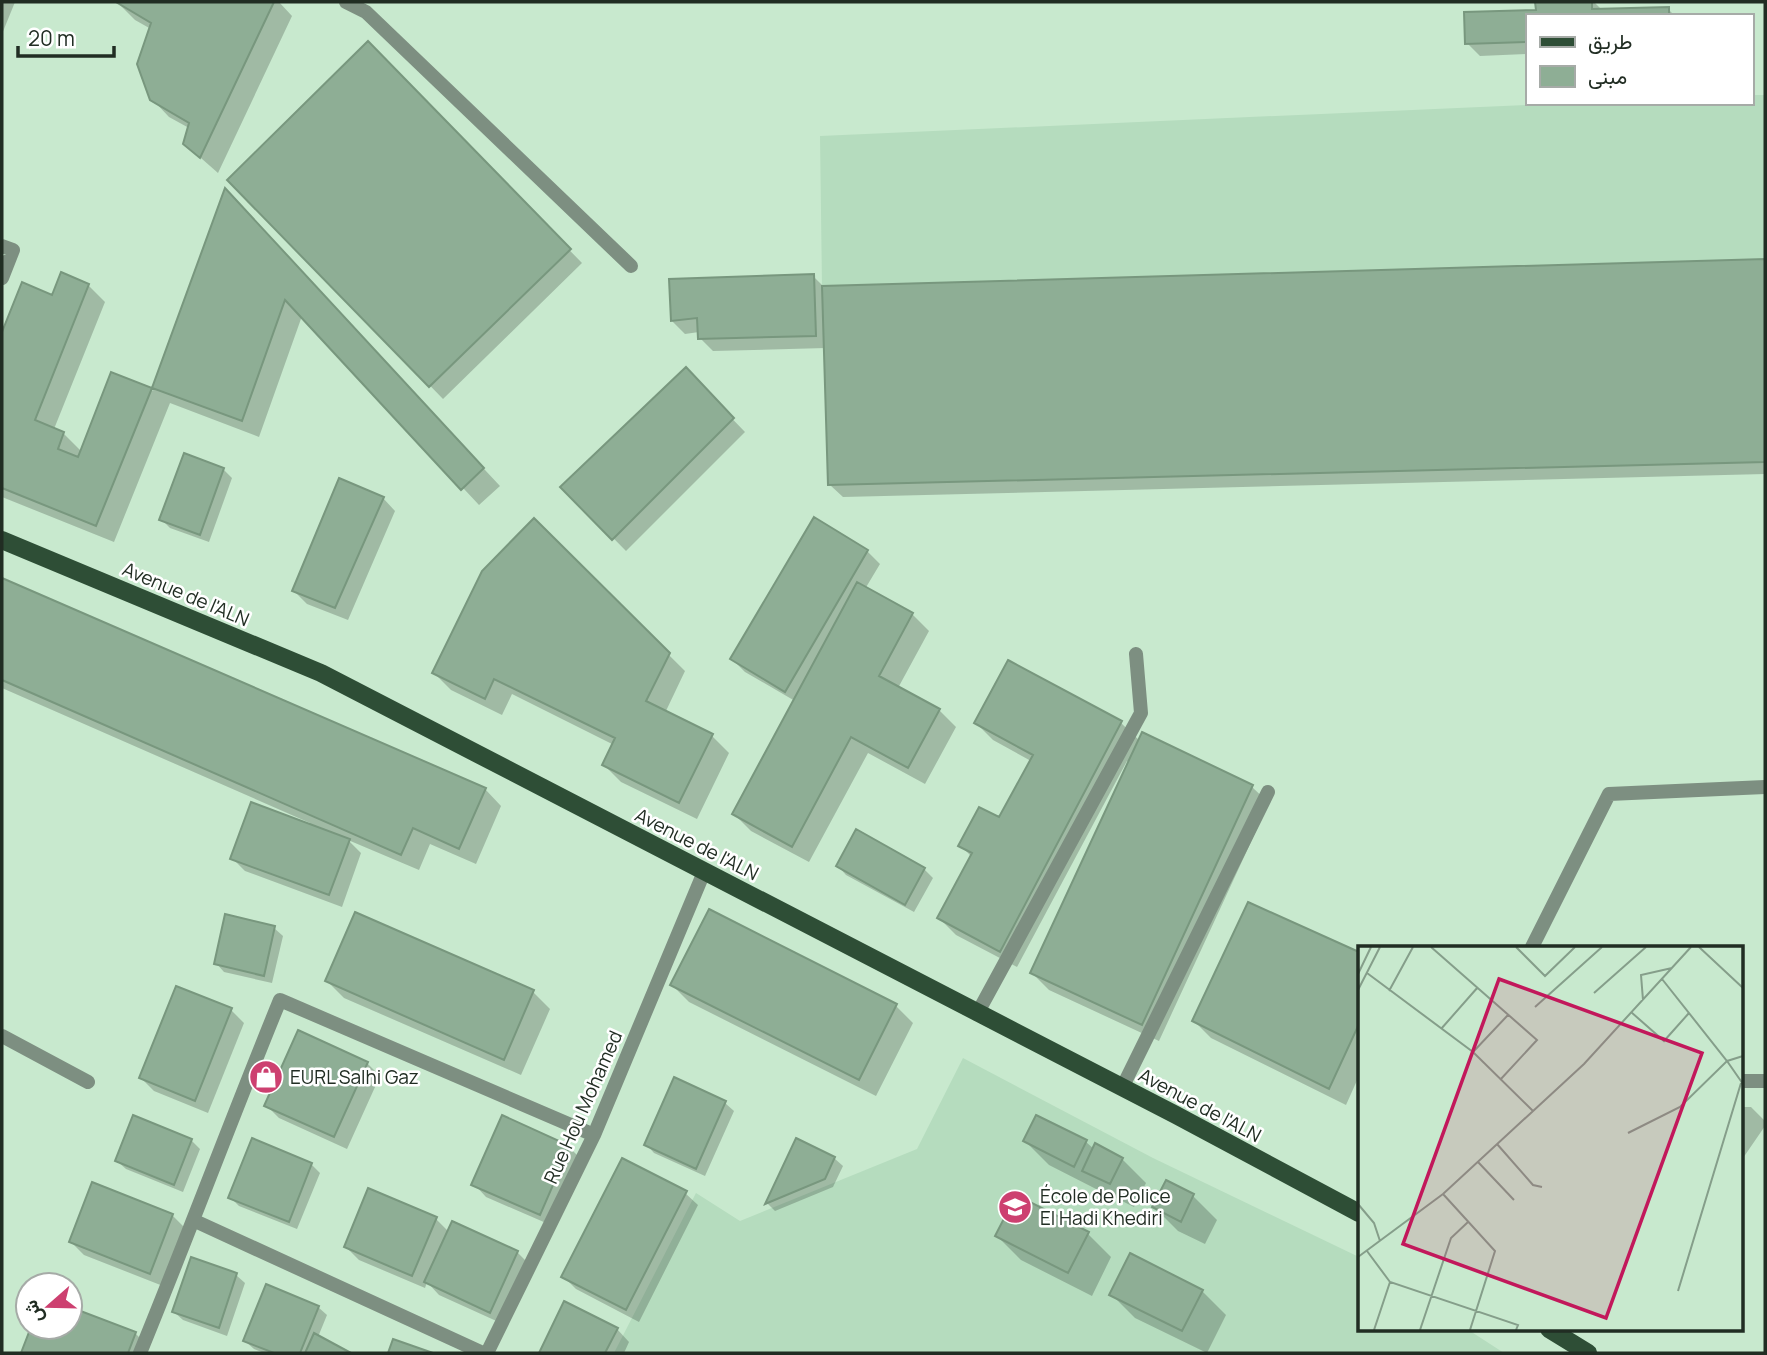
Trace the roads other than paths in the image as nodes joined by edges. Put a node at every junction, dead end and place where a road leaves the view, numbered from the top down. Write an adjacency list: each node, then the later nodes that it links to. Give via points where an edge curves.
1 (346, 2): 3 (street, via 366,12)
2 (2, 246): 4 (street, via 13,250)
3 (631, 266)
4 (2, 278)
5 (2, 540): 9 (main road, Avenue de l'ALN, via 321,673)
6 (1136, 653): 11 (street, via 1141,713)
7 (1765, 787): 10 (street, via 1609,794)
8 (1268, 792): 16 (street)
9 (704, 872): 11 (main road, Avenue de l'ALN); 17 (street, Rue Hou Mohamed)
10 (1533, 946)
11 (977, 1014): 16 (main road, Avenue de l'ALN)
12 (2, 1036): 15 (street)
13 (1742, 1081): 14 (street)
14 (1765, 1081)
15 (88, 1082)
16 (1122, 1088): 18 (main road, Avenue de l'ALN)
17 (594, 1135): 19 (street, via 280,1000); 22 (street, Rue Hou Mohamed)
18 (1358, 1212)
19 (195, 1221): 21 (street); 22 (street)
20 (1551, 1330): 23 (main road)
21 (140, 1353)
22 (485, 1353)
23 (1588, 1353)

